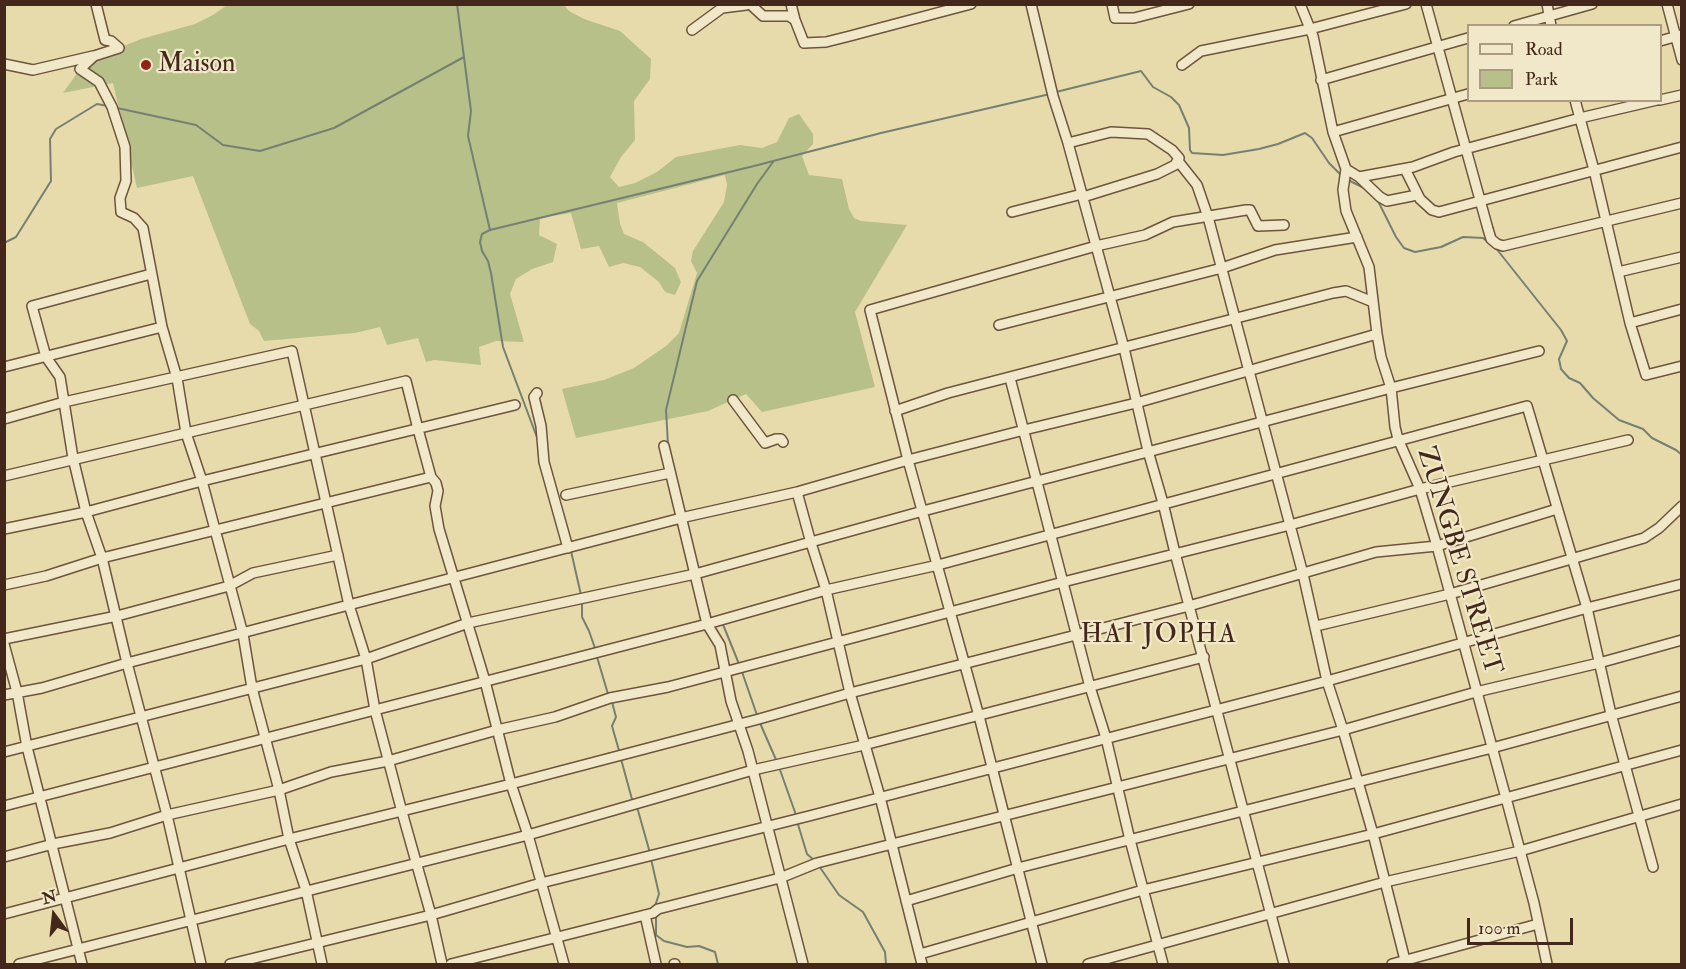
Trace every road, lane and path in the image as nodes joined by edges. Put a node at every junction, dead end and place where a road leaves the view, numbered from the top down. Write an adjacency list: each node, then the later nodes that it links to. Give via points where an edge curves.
1 (96, 4): 25 (street, via 105,40 119,48)
2 (791, 4): 16 (street)
3 (919, 4): 15 (street)
4 (971, 4): 15 (street)
5 (1031, 4): 38 (street)
6 (1112, 4): 7 (street, via 1115,18 1134,18)
7 (1188, 4)
8 (1300, 4): 19 (street)
9 (1406, 4): 19 (street)
10 (1426, 4): 24 (street)
11 (1547, 4): 17 (street)
12 (1592, 4): 17 (street)
13 (1667, 4): 21 (street)
14 (747, 5): 16 (street, via 763,16 789,16); 20 (street, via 722,8)
15 (922, 16): 16 (street, via 826,42 804,43)
16 (795, 20)
17 (1550, 21): 18 (street)
18 (1528, 24)
19 (1310, 29): 28 (street, via 1201,51); 29 (street)
20 (692, 30)
21 (1679, 36): 23 (street); 26 (street)
22 (1467, 38): 24 (street)
23 (1662, 40)
24 (1438, 47): 29 (street); 32 (street)
25 (94, 56): 27 (street, via 33,70); 59 (street, via 80,69 99,82 117,120 125,147 126,181 120,198 121,212 143,228)
26 (1682, 60)
27 (4, 64)
28 (1182, 65)
29 (1321, 80): 37 (street)
30 (1467, 94): 32 (street)
31 (1682, 95): 33 (street)
32 (1454, 98): 37 (street); 40 (street)
33 (1662, 99)
34 (1576, 102): 36 (street)
35 (1650, 102): 36 (street)
36 (1580, 118): 40 (street); 43 (street)
37 (1333, 132): 44 (street)
38 (1068, 144): 41 (street, via 1111,132 1148,134 1172,150); 46 (street)
39 (1682, 147): 43 (street)
40 (1467, 149): 42 (street); 48 (street)
41 (1178, 161): 46 (street, via 1157,174); 51 (street, via 1197,185)
42 (1405, 169): 45 (street); 47 (street)
43 (1594, 170): 48 (street); 52 (street)
44 (1346, 171): 45 (street); 54 (street, ZUNGBE STREET, via 1346,212)
45 (1359, 177): 47 (street, via 1387,201)
46 (1082, 195): 50 (street); 55 (street)
47 (1417, 195): 48 (street, via 1435,212)
48 (1481, 201): 52 (street, via 1491,239 1503,246)
49 (1682, 203): 52 (street)
50 (1012, 212)
51 (1208, 217): 53 (street, via 1250,210 1258,226); 55 (street, via 1173,222 1145,235); 57 (street)
52 (1606, 222): 58 (street)
53 (1284, 225)
54 (1357, 237): 57 (street, via 1275,250); 61 (street, ZUNGBE STREET, via 1369,267)
55 (1096, 246): 60 (street); 83 (street, via 870,310)
56 (1682, 256): 58 (street)
57 (1222, 268): 60 (street); 63 (street)
58 (1618, 272): 64 (street)
59 (151, 274): 66 (street); 70 (street, via 32,306)
60 (1109, 295): 65 (street); 68 (street)
61 (1373, 302): 63 (street, via 1346,291); 67 (street, ZUNGBE STREET)
62 (1682, 309): 64 (street)
63 (1236, 319): 68 (street); 73 (street)
64 (1630, 323): 71 (street, via 1646,375)
65 (999, 325)
66 (162, 327): 70 (street); 74 (street)
67 (1377, 334): 73 (street); 76 (street, ZUNGBE STREET)
68 (1124, 348): 75 (street); 80 (street)
69 (1539, 351): 76 (street)
70 (46, 357): 72 (street); 79 (street, via 60,377)
71 (1682, 366)
72 (4, 367)
73 (1249, 371): 80 (street); 85 (street)
74 (177, 378): 79 (street); 81 (street, via 292,351); 88 (street)
75 (1010, 378): 83 (street); 87 (street)
76 (1391, 388): 85 (street); 89 (street, ZUNGBE STREET)
77 (537, 393): 120 (street, via 534,397 544,462)
78 (732, 400): 91 (street, via 765,443 776,439)
79 (64, 402): 84 (street); 95 (street)
80 (1136, 403): 87 (street); 93 (street)
81 (304, 404): 86 (street, via 406,381); 88 (street); 94 (street)
82 (515, 405): 86 (street)
83 (895, 411): 97 (street)
84 (4, 418)
85 (1262, 422): 93 (street); 98 (street)
86 (417, 429): 94 (street); 101 (street)
87 (1024, 430): 97 (street); 103 (street)
88 (186, 432): 95 (street); 102 (street)
89 (1398, 439): 96 (street, via 1527,406); 98 (street); 104 (street, ZUNGBE STREET)
90 (1628, 440): 96 (street)
91 (783, 442)
92 (664, 446): 99 (street)
93 (1148, 452): 103 (street); 107 (street)
94 (315, 454): 102 (street); 108 (street)
95 (73, 458): 100 (street); 112 (street)
96 (1542, 458): 104 (street); 110 (street)
97 (908, 460): 105 (street); 111 (street)
98 (1275, 472): 107 (street); 114 (street)
99 (670, 473): 106 (street); 113 (street)
100 (4, 476)
101 (431, 477): 108 (street); 128 (street, via 438,491 435,506)
102 (202, 481): 112 (street); 116 (street)
103 (1036, 482): 111 (street); 117 (street)
104 (1420, 489): 114 (street); 119 (street, ZUNGBE STREET)
105 (797, 492): 113 (street); 118 (street)
106 (566, 495)
107 (1163, 503): 117 (street); 121 (street)
108 (326, 504): 116 (street); 122 (street)
109 (1682, 506): 124 (street, via 1644,538)
110 (1557, 509): 119 (street); 124 (street)
111 (923, 511): 118 (street); 125 (street)
112 (86, 512): 115 (street); 123 (street)
113 (682, 518): 120 (street); 126 (street)
114 (1290, 525): 121 (street); 127 (street)
115 (4, 529)
116 (215, 530): 123 (street); 132 (street)
117 (1050, 534): 125 (street); 129 (street)
118 (811, 543): 126 (street); 133 (street)
119 (1437, 546): 127 (street, via 1376,552); 134 (street, ZUNGBE STREET)
120 (568, 548): 128 (street)
121 (1175, 553): 129 (street); 136 (street)
122 (338, 555): 132 (street, via 253,573); 135 (street)
123 (102, 558): 131 (street); 139 (street)
124 (1572, 560): 134 (street); 137 (street)
125 (938, 565): 133 (street); 138 (street)
126 (695, 574): 140 (street); 141 (street)
127 (1303, 574): 136 (street); 142 (street)
128 (454, 578): 135 (street); 140 (street)
129 (1063, 582): 138 (street); 144 (street)
130 (1682, 584): 137 (street)
131 (4, 585)
132 (228, 586): 139 (street); 143 (street)
133 (826, 590): 141 (street); 146 (street)
134 (1450, 594): 142 (street); 148 (street, ZUNGBE STREET)
135 (349, 605): 143 (street); 151 (street)
136 (1189, 606): 144 (street); 150 (street)
137 (1587, 608): 148 (street); 153 (street)
138 (950, 612): 146 (street); 154 (street)
139 (117, 616): 145 (street); 152 (street)
140 (468, 623): 151 (street); 156 (street)
141 (707, 624): 155 (street, via 720,645); 156 (street)
142 (1316, 626): 157 (street)
143 (243, 634): 152 (street); 159 (street)
144 (1076, 634): 154 (street); 158 (street)
145 (4, 639)
146 (839, 640): 155 (street); 162 (street)
147 (1682, 640): 153 (street)
148 (1462, 642): 157 (street); 161 (street, ZUNGBE STREET)
149 (4, 644): 160 (street)
150 (1204, 657): 158 (street); 165 (street)
151 (366, 659): 159 (street); 166 (street)
152 (127, 663): 160 (street); 168 (street)
153 (1599, 663): 161 (street); 167 (street)
154 (964, 664): 162 (street); 169 (street)
155 (726, 671): 170 (street); 171 (street)
156 (485, 681): 166 (street); 171 (street)
157 (1327, 681): 165 (street); 172 (street)
158 (1090, 687): 169 (street); 174 (street)
159 (252, 688): 168 (street); 173 (street)
160 (17, 692): 163 (street); 176 (street)
161 (1476, 692): 172 (street); 177 (street, ZUNGBE STREET)
162 (850, 693): 170 (street); 175 (street)
163 (4, 695)
164 (1682, 696): 167 (street)
165 (1217, 709): 174 (street); 180 (street)
166 (375, 710): 173 (street); 181 (street)
167 (1611, 714): 177 (street); 182 (street)
168 (142, 716): 176 (street); 183 (street)
169 (979, 716): 175 (street); 184 (street)
170 (739, 724): 185 (street); 187 (street)
171 (497, 730): 181 (street); 187 (street)
172 (1343, 730): 180 (street); 186 (street)
173 (266, 738): 183 (street); 189 (street)
174 (1106, 738): 184 (street); 188 (street)
175 (864, 745): 185 (street); 191 (street)
176 (27, 747): 179 (street); 190 (street)
177 (1492, 748): 186 (street); 192 (street, ZUNGBE STREET)
178 (1682, 750): 182 (street)
179 (4, 752)
180 (1230, 759): 188 (street); 195 (street)
181 (388, 761): 189 (street, via 331,772); 196 (street)
182 (1625, 764): 192 (street); 199 (street)
183 (154, 767): 190 (street); 197 (street)
184 (993, 768): 191 (street); 198 (street)
185 (753, 770): 200 (street); 202 (street)
186 (1358, 782): 195 (street); 201 (street)
187 (511, 784): 196 (street); 202 (street)
188 (1118, 787): 198 (street); 204 (street)
189 (279, 790): 197 (street); 203 (street)
190 (40, 796): 194 (street); 205 (street)
191 (880, 797): 200 (street); 206 (street)
192 (1506, 798): 201 (street); 207 (street, ZUNGBE STREET)
193 (1682, 804): 199 (street)
194 (4, 806)
195 (1244, 811): 204 (street); 210 (street)
196 (402, 812): 203 (street); 209 (street)
197 (167, 815): 205 (street, via 110,833); 213 (street)
198 (1004, 816): 206 (street); 212 (street)
199 (1640, 817): 207 (street); 211 (street)
200 (767, 826): 214 (street); 216 (street)
201 (1373, 834): 210 (street); 215 (street)
202 (528, 836): 209 (street); 216 (street)
203 (289, 839): 213 (street); 217 (street)
204 (1130, 840): 212 (street); 218 (street)
205 (53, 844): 208 (street); 219 (street)
206 (891, 844): 214 (street, via 817,863); 220 (street)
207 (1520, 851): 215 (street); 227 (street, ZUNGBE STREET)
208 (4, 857)
209 (416, 862): 217 (street); 224 (street)
210 (1256, 862): 218 (street); 223 (street)
211 (1653, 867)
212 (1018, 868): 220 (street); 226 (street)
213 (179, 869): 219 (street); 225 (street)
214 (780, 878): 221 (street); 243 (street)
215 (1385, 882): 223 (street); 233 (street)
216 (541, 883): 224 (street); 228 (street)
217 (306, 890): 225 (street); 229 (street)
218 (1143, 890): 226 (street); 230 (street)
219 (65, 897): 222 (street); 231 (street)
220 (906, 902): 232 (street)
221 (652, 913): 228 (street); 242 (street)
222 (4, 914)
223 (1270, 914): 230 (street); 248 (street)
224 (431, 915): 229 (street); 239 (street)
225 (191, 921): 231 (street); 236 (street)
226 (1032, 922): 232 (street); 245 (street)
227 (1538, 924): 233 (street); 250 (street, ZUNGBE STREET)
228 (557, 937): 240 (street); 241 (street)
229 (317, 944): 237 (street); 238 (street)
230 (1158, 945): 246 (street); 247 (street)
231 (79, 948): 234 (street); 235 (street)
232 (920, 954): 244 (street)
233 (1406, 963): 249 (street)
234 (19, 964)
235 (82, 964)
236 (201, 964)
237 (230, 964)
238 (322, 964)
239 (442, 964)
240 (451, 964)
241 (564, 964)
242 (656, 964)
243 (803, 964)
244 (922, 964)
245 (1042, 964)
246 (1088, 964)
247 (1163, 964)
248 (1284, 964)
249 (1392, 964)
250 (1547, 964)

